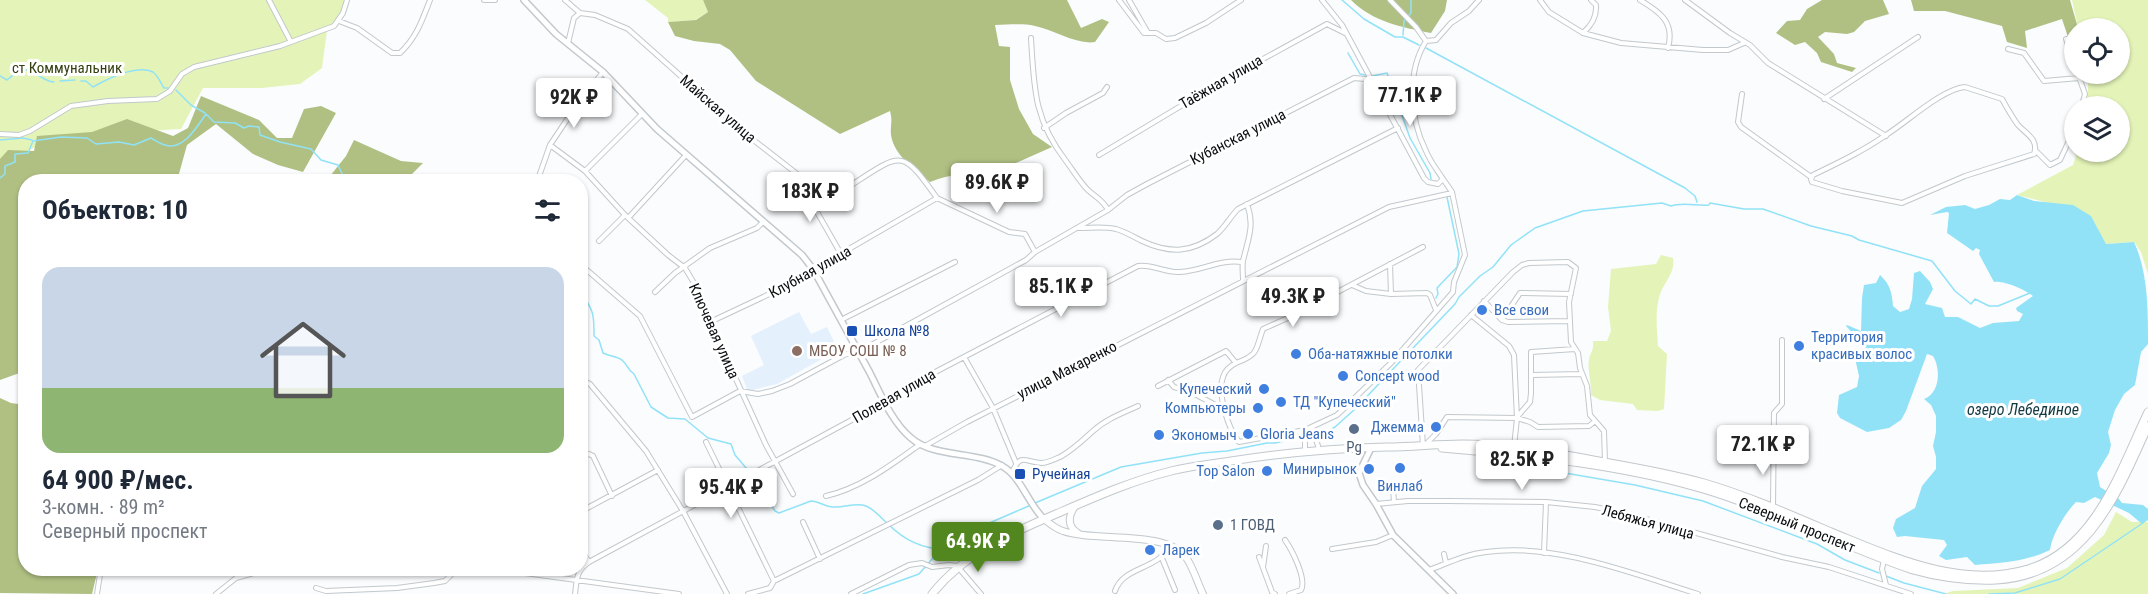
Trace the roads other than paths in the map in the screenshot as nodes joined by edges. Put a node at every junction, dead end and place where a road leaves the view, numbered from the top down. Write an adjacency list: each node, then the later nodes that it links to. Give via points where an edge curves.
1 (269, 0): 26 (street)
2 (347, 0): 19 (street)
3 (430, 0): 19 (street, via 418,31 400,53 392,53 357,28)
4 (484, 0): 5 (street)
5 (495, 0)
6 (524, 0): 27 (street)
7 (566, 0): 18 (street)
8 (1119, 0): 21 (street)
9 (1129, 0): 21 (street)
10 (1241, 0): 21 (street, via 1175,38)
11 (1322, 0): 22 (street)
12 (1390, 0): 25 (street)
13 (1479, 0): 25 (street, via 1436,40)
14 (1540, 0): 20 (street, via 1549,12)
15 (1591, 0): 20 (street, via 1596,5 1596,14)
16 (1640, 0): 29 (street, via 1663,15 1670,40)
17 (1685, 0): 28 (street)
18 (580, 13): 27 (street, via 574,18); 54 (street, Майская улица, via 628,29 747,135)
19 (339, 21): 26 (street)
20 (1583, 33): 29 (street, via 1621,44)
21 (1148, 34)
22 (1346, 34): 33 (street); 46 (street, Таёжная улица, via 1327,24 1309,32)
23 (1918, 37): 36 (street)
24 (1031, 38): 38 (street, via 1036,100)
25 (1426, 41): 52 (street, via 1416,66 1412,99 1423,144)
26 (291, 42): 40 (street, via 194,67 157,99 71,106 30,131)
27 (568, 43): 31 (street)
28 (1745, 43): 29 (street, via 1728,50); 36 (street, via 1768,63)
29 (1668, 48)
30 (2008, 49): 32 (street, via 2024,53 2044,81)
31 (603, 72): 37 (street); 42 (street)
32 (2064, 78)
33 (1372, 83): 39 (street); 57 (street, Кубанская улица, via 1360,77 1347,81 1147,184)
34 (1107, 87): 38 (street)
35 (1742, 94): 51 (street, via 1738,122 1741,127)
36 (1824, 99): 41 (street)
37 (642, 114): 45 (street); 47 (street)
38 (1044, 128): 57 (street, via 1065,161)
39 (1398, 128): 52 (street, via 1424,178 1438,184); 56 (street)
40 (0, 134)
41 (1886, 136): 43 (street, via 1950,90 1965,87 2002,99 2032,138); 51 (street)
42 (550, 145): 47 (street, Ключевая улица); 48 (street)
43 (2036, 151): 44 (street, via 2050,165 2060,160); 51 (street, via 1902,203 1824,186 1812,182)
44 (2064, 151)
45 (686, 155): 58 (street); 59 (street)
46 (1099, 155)
47 (585, 171): 49 (street, Ключевая улица)
48 (540, 174)
49 (588, 174)
50 (588, 174): 58 (street, Ключевая улица)
51 (1811, 177)
52 (1443, 179): 53 (street)
53 (1452, 192): 71 (street, улица Макаренко, via 1389,207); 77 (street, via 1465,255 1453,292)
54 (828, 195): 55 (street, via 842,192 895,159 910,165); 64 (street, via 818,204 817,212)
55 (937, 198): 63 (street, via 1009,232 1025,234); 64 (street, Клубная улица)
56 (1247, 204): 60 (street, via 1232,214 1215,235 1179,251 1157,248 1115,229); 66 (street, via 1252,227)
57 (1108, 210): 60 (street, Кубанская улица)
58 (627, 216): 61 (street); 68 (street, Ключевая улица)
59 (764, 220): 68 (street, via 758,228 710,248); 69 (street)
60 (1076, 228): 63 (street, Кубанская улица)
61 (599, 241)
62 (1423, 247): 67 (street)
63 (1035, 252): 85 (street, Кубанская улица)
64 (841, 254): 69 (street, Клубная улица)
65 (955, 262): 79 (street)
66 (1242, 262): 71 (street); 86 (street, Полевая улица, via 1226,261 1180,272 1148,264 1138,266)
67 (1390, 264): 72 (street); 74 (street)
68 (685, 268): 73 (street); 82 (street, Ключевая улица)
69 (813, 269): 79 (street); 82 (street, Клубная улица, via 742,309)
70 (588, 271): 93 (street, via 639,316 692,417)
71 (1243, 280): 96 (street, улица Макаренко)
72 (1351, 285): 74 (street); 87 (street, via 1263,330 1255,352)
73 (655, 292)
74 (1391, 294): 77 (street, via 1427,293)
75 (1572, 294): 76 (street, via 1576,268 1572,264 1529,263 1513,272); 80 (street, via 1520,293); 81 (street)
76 (1484, 301): 78 (street); 80 (street)
77 (1437, 311): 102 (street, via 1337,416)
78 (1471, 315): 99 (street, via 1514,355); 105 (street, via 1418,370)
79 (840, 320): 85 (street)
80 (1502, 320): 81 (street)
81 (1569, 321): 84 (street)
82 (710, 322): 93 (street, Ключевая улица)
83 (1782, 340): 129 (street, via 1782,404 1774,413)
84 (1575, 349): 88 (street); 89 (street, via 1531,352)
85 (858, 351): 93 (street, Кубанская улица, via 772,392); 94 (street)
86 (964, 357): 94 (street, Полевая улица); 96 (street)
87 (1236, 363): 90 (street, via 1226,351); 97 (street, via 1221,380)
88 (1582, 374): 89 (street); 100 (street)
89 (1531, 375): 99 (street, via 1530,402)
90 (1168, 380): 92 (street); 97 (street, via 1174,387)
91 (588, 383): 115 (street)
92 (1158, 386)
93 (741, 391): 111 (street, Ключевая улица)
94 (885, 402): 104 (street, via 904,431); 111 (street, Полевая улица)
95 (1138, 406): 112 (street, via 1108,420 1056,459 1042,464 1024,459)
96 (993, 408): 104 (street, улица Макаренко); 112 (street)
97 (1223, 409): 102 (street, via 1239,442)
98 (2148, 411): 120 (main road)
99 (1517, 418): 100 (street, via 1538,427 1589,426); 105 (street, via 1447,417); 107 (street)
100 (1594, 422): 114 (street, via 1604,431)
101 (2148, 426): 120 (main road)
102 (1309, 432): 108 (street); 109 (street)
103 (706, 442): 118 (street)
104 (922, 446): 113 (street); 123 (street, улица Макаренко, via 869,479)
105 (1424, 447): 106 (main road, Северный проспект); 107 (main road, Северный проспект, via 1459,444); 114 (main road, Северный проспект)
106 (1371, 448): 108 (main road, Северный проспект); 126 (street, via 1361,466 1360,478)
107 (1514, 448): 114 (main road, Северный проспект)
108 (1319, 450): 109 (main road, Северный проспект)
109 (1305, 451): 127 (main road, Северный проспект, via 1170,471)
110 (588, 454): 122 (street, via 593,456)
111 (775, 461): 118 (street, Полевая улица); 121 (street, Ключевая улица)
112 (1016, 463): 116 (street)
113 (1002, 465): 116 (street); 144 (street)
114 (1604, 465): 117 (main road, Северный проспект)
115 (658, 470): 122 (street); 131 (street)
116 (1012, 472): 132 (street, via 1034,510)
117 (1676, 479): 129 (main road, Северный проспект, via 1716,487); 145 (main road, Северный проспект)
118 (727, 487): 131 (street, Полевая улица); 157 (street)
119 (1393, 489): 124 (street)
120 (2113, 490): 128 (main road)
121 (793, 494)
122 (612, 496): 130 (street)
123 (826, 496)
124 (1394, 502): 125 (street, Лебяжья улица); 126 (street, Лебяжья улица)
125 (1546, 502): 140 (street); 158 (street, Лебяжья улица, via 1628,514)
126 (1376, 504): 135 (street)
127 (1076, 505): 132 (main road, Северный проспект); 134 (main road, via 1070,521 1074,531)
128 (2104, 506): 129 (main road, Северный проспект, via 2077,538 2050,560 2016,572 1975,574 1939,571 1908,562); 145 (main road, Северный проспект, via 2090,533 2072,552 2030,575 1996,580 1951,579)
129 (1772, 507)
130 (588, 508)
131 (683, 511): 146 (street, Полевая улица); 166 (street)
132 (1044, 519): 134 (main road, via 1063,531); 148 (main road, Северный проспект)
133 (803, 522): 144 (street)
134 (1081, 534): 137 (main road)
135 (1393, 535): 139 (street, via 1376,542); 150 (street)
136 (1285, 540): 173 (street, via 1304,582 1301,590)
137 (1169, 545): 143 (street); 171 (main road, via 1184,555)
138 (1266, 546): 149 (street)
139 (1332, 549)
140 (1544, 553): 147 (street, via 1484,552); 175 (street)
141 (1444, 554): 147 (street)
142 (1259, 557): 149 (street)
143 (1162, 558): 160 (street); 161 (street, via 1127,576)
144 (820, 559): 157 (street)
145 (1884, 560): 158 (street)
146 (589, 562)
147 (1446, 563): 150 (street)
148 (957, 566): 168 (street, via 909,565); 169 (main road, Северный проспект); 170 (street)
149 (1263, 568): 172 (street)
150 (1429, 570): 174 (street)
151 (100, 576): 162 (street)
152 (243, 576): 163 (street)
153 (450, 576): 159 (street, via 445,581 397,588)
154 (538, 576): 156 (street)
155 (577, 576): 156 (street, Полевая улица)
156 (576, 582): 164 (street, Полевая улица); 165 (street)
157 (774, 582): 167 (street, via 770,588)
158 (1886, 585): 176 (street, Лебяжья улица)
159 (316, 588)
160 (1175, 590)
161 (1115, 591)
162 (97, 594)
163 (216, 594)
164 (575, 594)
165 (679, 594)
166 (727, 594)
167 (748, 594)
168 (851, 594)
169 (932, 594)
170 (981, 594)
171 (1203, 594)
172 (1275, 594)
173 (1289, 594)
174 (1453, 594)
175 (1698, 594)
176 (1911, 594)

